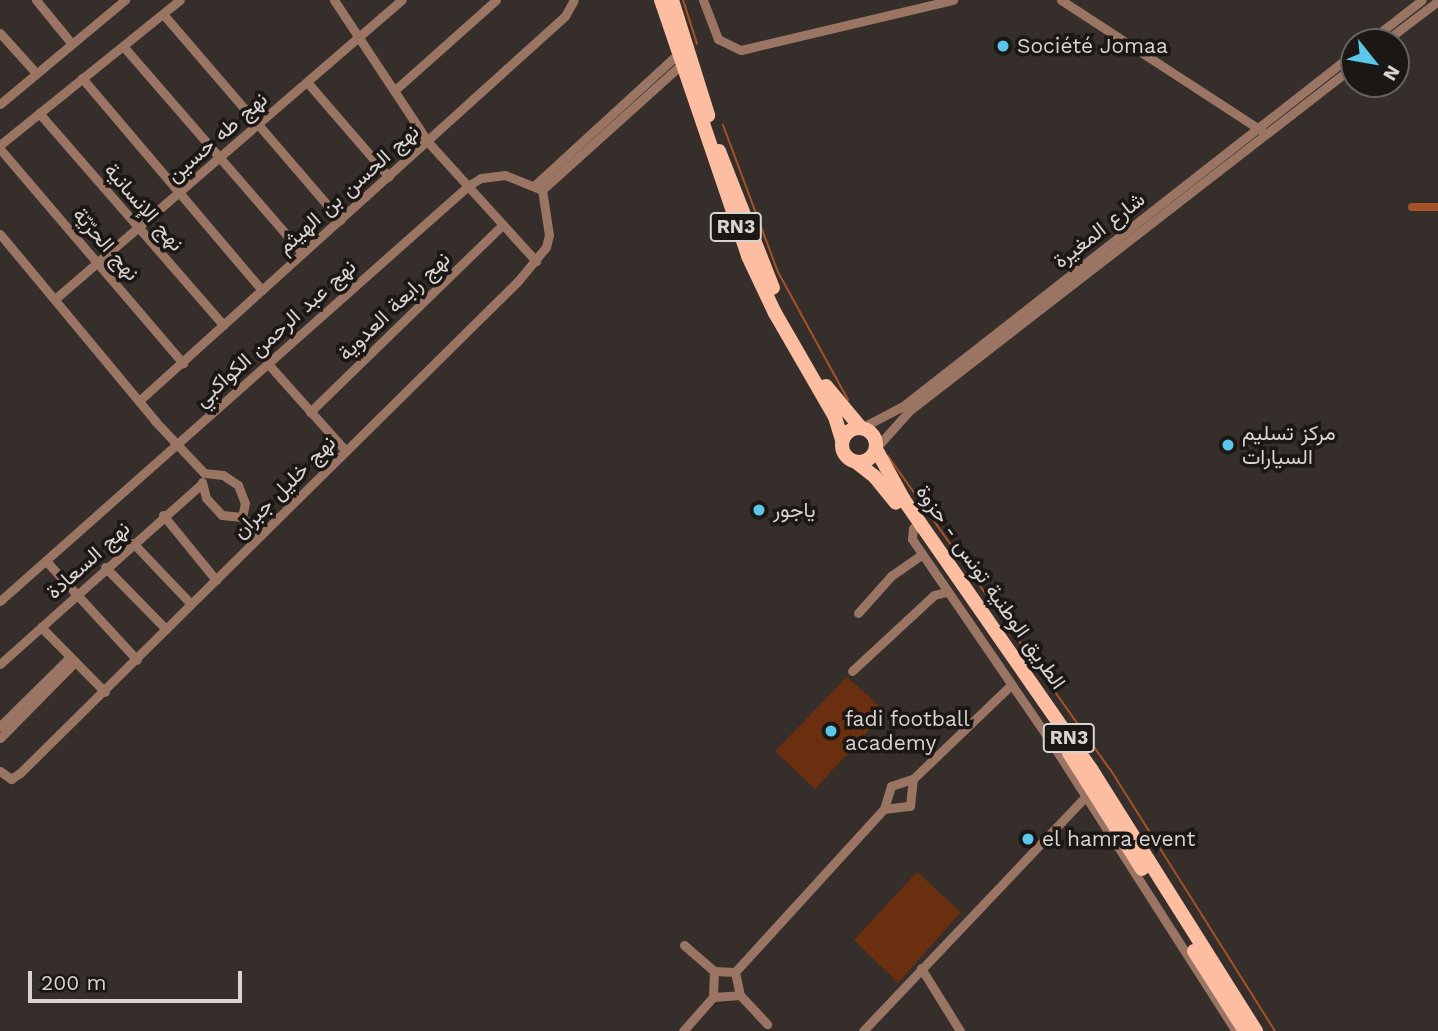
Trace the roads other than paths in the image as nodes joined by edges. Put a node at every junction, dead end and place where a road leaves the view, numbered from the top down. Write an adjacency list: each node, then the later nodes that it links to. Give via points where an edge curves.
1 (125, 0): 20 (street)
2 (180, 0): 15 (street)
3 (334, 0): 19 (street)
4 (402, 0): 19 (street, نهج طه حسين)
5 (496, 0): 28 (street)
6 (574, 0): 34 (street, نهج الحسن بن الهيثم, via 565,16)
7 (661, 0): 22 (main road, RN3)
8 (672, 0): 55 (main road, RN3, via 722,157 768,279 822,380)
9 (703, 0): 10 (street, via 718,39 741,50)
10 (953, 0)
11 (1061, 0): 32 (street)
12 (1422, 0): 16 (street)
13 (38, 1): 20 (street)
14 (1438, 1): 17 (street)
15 (163, 14): 21 (street); 31 (street)
16 (1386, 28)
17 (1402, 28)
18 (0, 33): 24 (street)
19 (361, 36): 27 (street, نهج طه حسين); 28 (street)
20 (72, 44): 24 (street)
21 (123, 46): 26 (street); 36 (street)
22 (680, 60): 39 (street); 56 (main road, RN3, via 748,256 835,417)
23 (1340, 64): 32 (street, شارع المغيرة)
24 (36, 73): 29 (street)
25 (1340, 77): 33 (street, شارع المغيرة)
26 (82, 78): 30 (street); 40 (street)
27 (307, 82): 31 (street, نهج طه حسين); 37 (street)
28 (395, 90): 34 (street)
29 (0, 104)
30 (39, 113): 35 (street); 43 (street, نهج الإنسانية)
31 (258, 126): 36 (street, نهج طه حسين); 41 (street)
32 (1258, 127): 33 (street); 55 (street, شارع المغيرة, via 903,406)
33 (1266, 134): 58 (street, شارع المغيرة, via 909,411)
34 (428, 142): 37 (street, نهج الحسن بن الهيثم); 38 (street)
35 (0, 147): 47 (street, نهج الحرّيّة)
36 (219, 159): 40 (street, نهج طه حسين); 45 (street)
37 (389, 177): 41 (street, نهج الحسن بن الهيثم)
38 (468, 186): 39 (street, نهج عبد الرحمن الكواكبي, via 492,175); 42 (street); 52 (street, نهج عبد الرحمن الكواكبي)
39 (539, 187): 46 (street, نهج خليل جبران, via 550,235)
40 (179, 194): 43 (street, نهج طه حسين); 48 (street)
41 (340, 220): 45 (street, نهج الحسن بن الهيثم)
42 (502, 225): 46 (street); 54 (street, نهج رابعة العدوية)
43 (139, 228): 47 (street, نهج طه حسين); 50 (street, نهج الإنسانية)
44 (0, 234): 49 (street)
45 (302, 253): 48 (street, نهج الحسن بن الهيثم)
46 (536, 261): 59 (street, نهج خليل جبران)
47 (99, 262): 49 (street, نهج طه حسين); 51 (street, نهج الحرّيّة)
48 (262, 290): 50 (street, نهج الحسن بن الهيثم)
49 (55, 299): 53 (street)
50 (223, 325): 51 (street, نهج الحسن بن الهيثم)
51 (183, 363): 53 (street, نهج الحسن بن الهيثم)
52 (269, 365): 54 (street); 57 (street, نهج عبد الرحمن الكواكبي)
53 (140, 400): 57 (street)
54 (310, 412): 59 (street)
55 (861, 428): 56 (main road, via 849,430); 58 (main road, RN3, via 873,435)
56 (842, 440): 60 (main road, RN3, via 844,454)
57 (177, 443): 61 (street); 69 (street, نهج عبد الرحمن الكواكبي)
58 (876, 448): 60 (main road, via 868,459); 103 (main road, الطريق الوطنية تونس - حزوة / RN3, via 886,473 1090,769)
59 (346, 451): 66 (street, نهج خليل جبران)
60 (856, 462): 65 (main road, الطريق الوطنية تونس - حزوة / RN3, via 884,487)
61 (204, 473): 62 (street); 64 (street, via 223,475 238,485 246,503)
62 (201, 484): 63 (street, نهج السعادة); 64 (street, via 206,498 222,515)
63 (163, 515): 67 (street, نهج السعادة); 71 (street)
64 (242, 517): 66 (street)
65 (913, 528): 68 (street, via 912,539); 89 (main road, الطريق الوطنية تونس - حزوة / RN3)
66 (261, 535): 71 (street, نهج خليل جبران)
67 (134, 543): 70 (street, نهج السعادة); 75 (street)
68 (922, 554): 72 (street); 76 (street, via 891,576)
69 (46, 561): 73 (street); 74 (street, نهج عبد الرحمن الكواكبي)
70 (105, 567): 73 (street, نهج السعادة); 78 (street)
71 (216, 580): 75 (street, نهج خليل جبران)
72 (946, 592): 82 (street, via 934,595); 83 (street)
73 (74, 593): 77 (street, نهج السعادة); 80 (street)
74 (0, 601)
75 (191, 604): 78 (street, نهج خليل جبران)
76 (858, 612)
77 (41, 626): 79 (street); 81 (street, نهج السعادة)
78 (166, 629): 80 (street, نهج خليل جبران)
79 (73, 659): 84 (street); 85 (street); 86 (street)
80 (137, 660): 84 (street, نهج خليل جبران)
81 (0, 664)
82 (852, 670)
83 (1011, 685): 88 (street); 89 (street)
84 (105, 692): 87 (street, نهج خليل جبران, via 15,777)
85 (0, 726)
86 (0, 738)
87 (0, 771)
88 (913, 779): 90 (street, via 891,786); 90 (street, via 910,806)
89 (1089, 794): 92 (street); 101 (street); 102 (main road, الطريق الوطنية تونس - حزوة / RN3)
90 (884, 809): 94 (street)
91 (684, 944): 93 (street)
92 (921, 968): 99 (street); 100 (street)
93 (714, 971): 94 (street); 96 (street)
94 (735, 972): 95 (street)
95 (740, 995): 96 (street); 97 (street)
96 (713, 997): 98 (street)
97 (767, 1024)
98 (683, 1031)
99 (863, 1031)
100 (960, 1031)
101 (1236, 1031)
102 (1245, 1031)
103 (1256, 1031)

